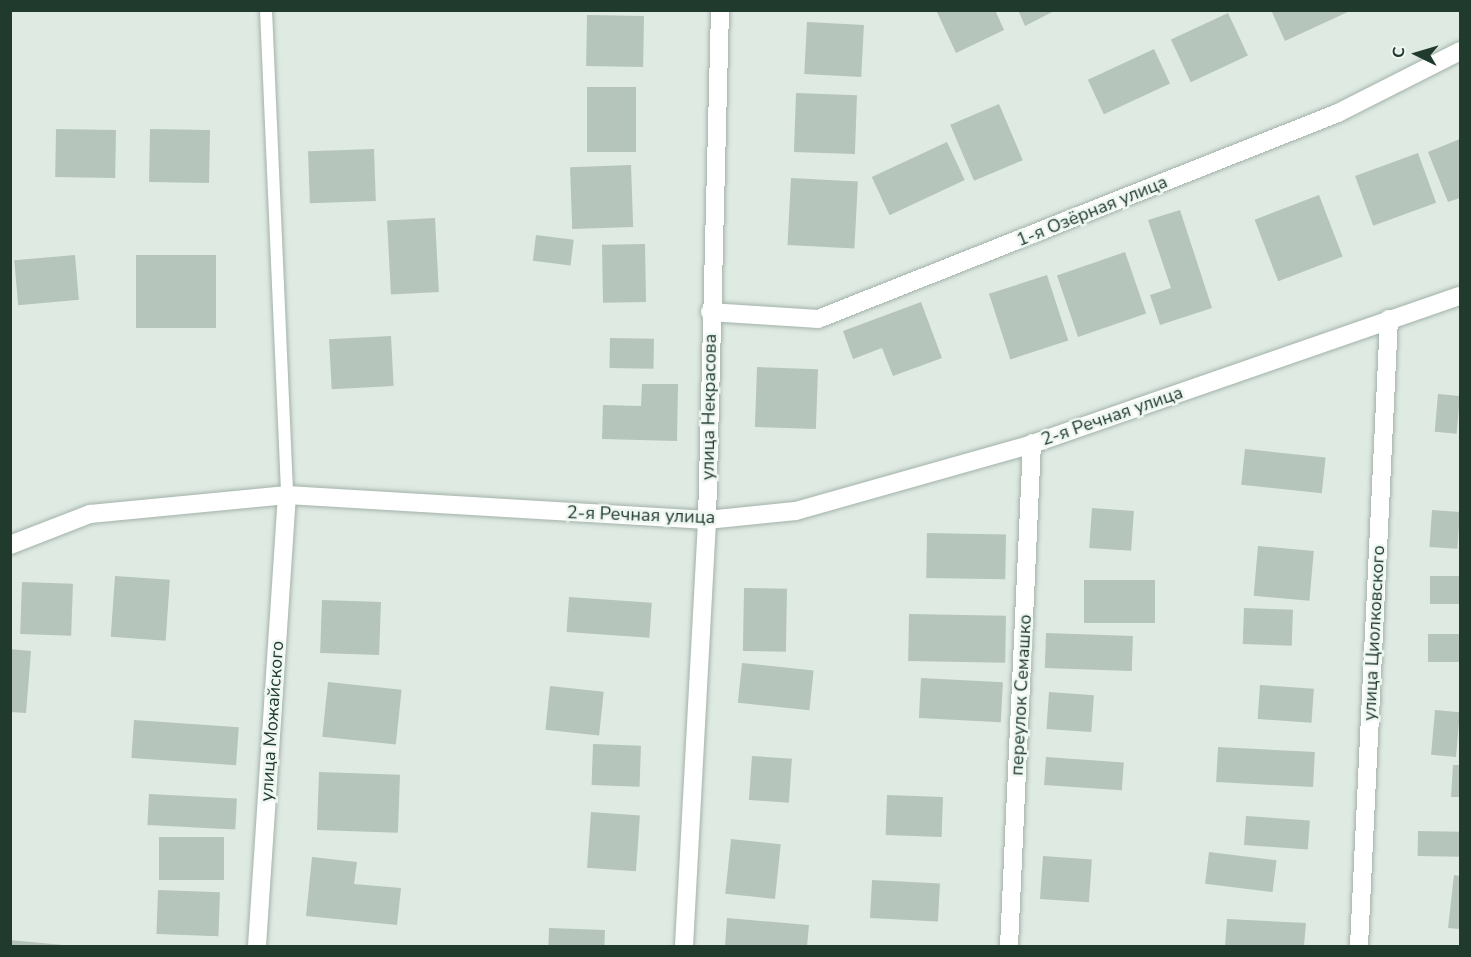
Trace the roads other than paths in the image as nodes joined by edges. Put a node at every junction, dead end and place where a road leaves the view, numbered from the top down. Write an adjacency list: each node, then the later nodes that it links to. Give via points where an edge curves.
1 (266, 10): 8 (lane)
2 (720, 10): 5 (street, улица Некрасова)
3 (1461, 51): 5 (street, 1-я Озёрная улица, via 1338,113 818,319)
4 (1461, 296): 6 (street, 2-я Речная улица)
5 (710, 312): 9 (street, улица Некрасова)
6 (1389, 319): 7 (street, 2-я Речная улица); 14 (street, улица Циолковского)
7 (1032, 444): 9 (street, 2-я Речная улица, via 796,511); 13 (street, переулок Семашко)
8 (287, 495): 9 (street, 2-я Речная улица); 10 (street, 2-я Речная улица, via 90,514); 11 (street, улица Можайского)
9 (707, 520): 12 (street, улица Некрасова)
10 (10, 545)
11 (257, 946)
12 (684, 946)
13 (1009, 946)
14 (1359, 946)

